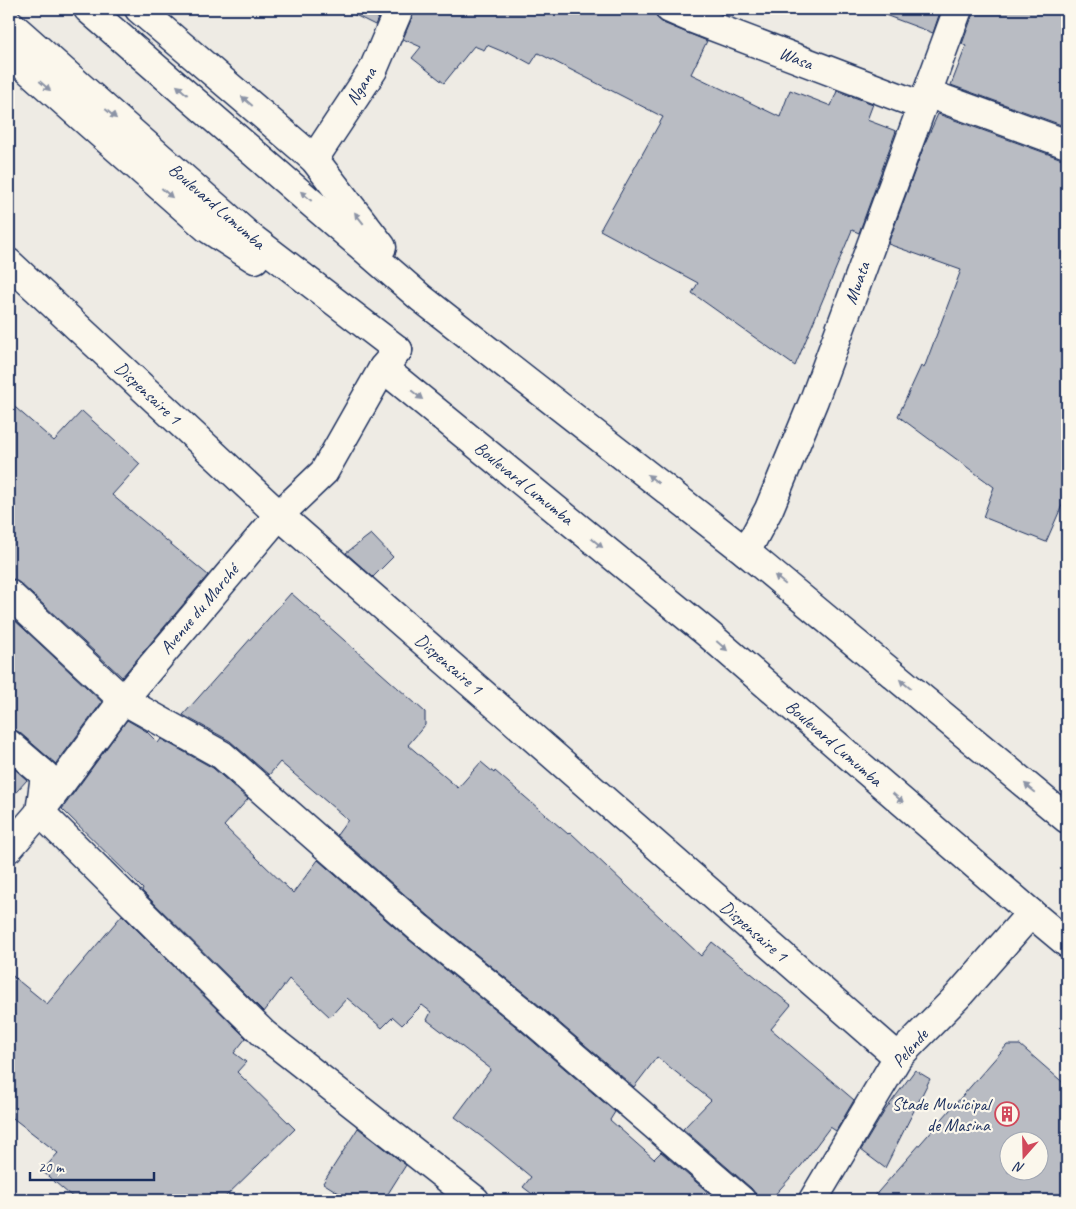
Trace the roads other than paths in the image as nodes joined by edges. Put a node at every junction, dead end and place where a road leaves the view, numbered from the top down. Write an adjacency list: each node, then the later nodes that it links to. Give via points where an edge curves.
1 (88, 9): 12 (main road, one-way to 1)
2 (139, 9): 10 (main road, one-way to 2)
3 (399, 9): 10 (main road, Ngana, via 372,70)
4 (670, 9): 8 (main road, Wasa)
5 (958, 9): 8 (main road, Mwata)
6 (9, 23): 13 (main road, Boulevard Lumumba, one-way to 13)
7 (9, 53): 13 (main road, one-way to 13, via 207,228)
8 (924, 100): 9 (main road, Wasa); 15 (main road, Mwata, via 814,400 768,509)
9 (1067, 144)
10 (314, 159): 12 (main road, one-way to 10)
11 (9, 263): 14 (main road, Dispensaire 1)
12 (421, 298): 15 (main road, one-way to 12)
13 (391, 359): 14 (main road, Avenue du Marché, via 324,472); 22 (main road, Boulevard Lumumba, one-way to 22)
14 (279, 515): 17 (main road, Avenue du Marché); 24 (main road, Dispensaire 1)
15 (746, 552): 20 (main road, one-way to 15)
16 (9, 594): 17 (main road)
17 (123, 700): 19 (main road, Avenue du Marché); 26 (main road, via 222,755 419,928 524,1013)
18 (9, 744): 19 (main road, via 45,775)
19 (40, 812): 21 (main road, Avenue du Marché); 25 (main road, via 264,1034)
20 (1067, 819)
21 (9, 848)
22 (1030, 913): 23 (main road, Boulevard Lumumba); 24 (main road, Pelende, via 958,996)
23 (1067, 943)
24 (898, 1057): 27 (main road, Pelende)
25 (475, 1200)
26 (741, 1200)
27 (813, 1200)

